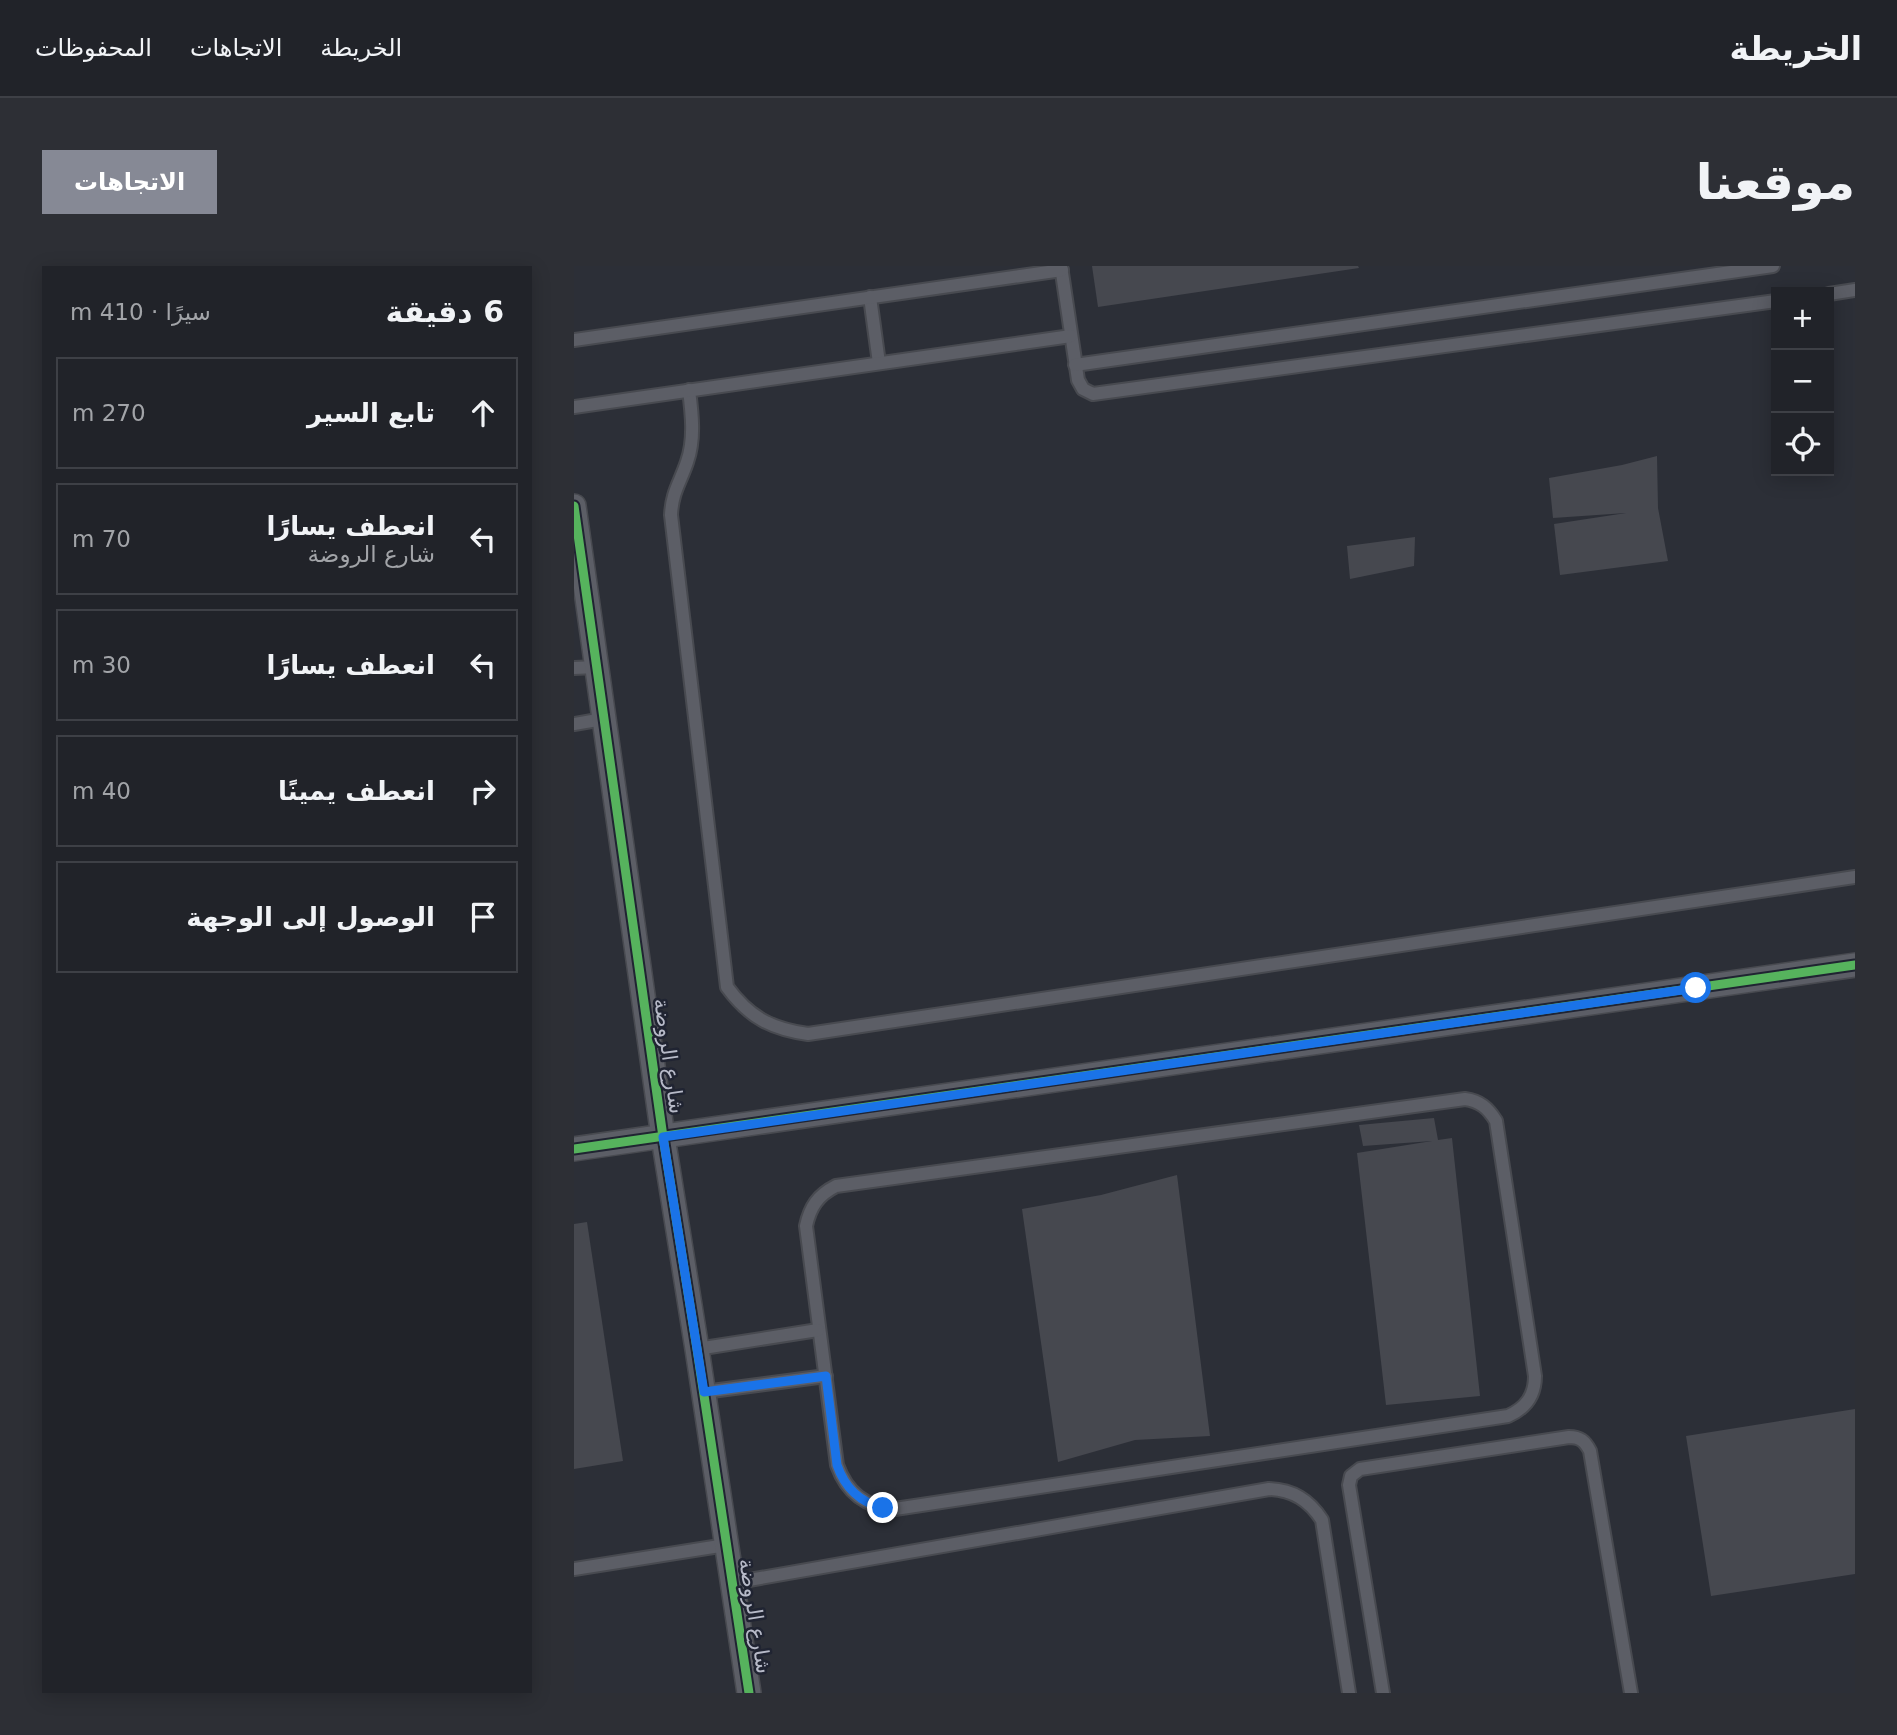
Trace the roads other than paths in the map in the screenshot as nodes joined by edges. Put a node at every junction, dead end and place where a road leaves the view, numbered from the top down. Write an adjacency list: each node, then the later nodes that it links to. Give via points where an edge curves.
1 (1773, 266): 10 (lane)
2 (1062, 268): 5 (lane); 7 (lane)
3 (1855, 290): 4 (lane)
4 (1834, 293)
5 (870, 298): 8 (lane); 9 (lane)
6 (1771, 302): 10 (lane, via 1093,394 1083,389)
7 (1071, 336): 9 (lane); 10 (lane)
8 (574, 341)
9 (879, 363): 11 (lane)
10 (1075, 365)
11 (689, 390): 12 (lane); 17 (lane, via 691,444 670,515 727,987 747,1010 772,1026 808,1034)
12 (574, 407)
13 (574, 506): 14 (street, شارع الروضة)
14 (585, 667): 15 (street, شارع الروضة)
15 (603, 719): 16 (lane); 19 (street, شارع الروضة)
16 (574, 724)
17 (1855, 877)
18 (1855, 965): 19 (street)
19 (663, 1137): 20 (street); 22 (street, شارع الروضة)
20 (574, 1149)
21 (818, 1330): 22 (lane); 23 (lane); 23 (lane, via 806,1226 819,1198 836,1186 1465,1099 1482,1104 1496,1121 1535,1376 1526,1405 1508,1416 883,1508 863,1500 841,1476)
22 (698, 1349): 24 (street, شارع الروضة)
23 (826, 1376): 24 (lane)
24 (704, 1392): 25 (street, شارع الروضة)
25 (726, 1545): 26 (lane); 27 (street, شارع الروضة)
26 (574, 1570)
27 (732, 1583): 28 (street, شارع الروضة); 29 (lane, via 1279,1490 1299,1496 1322,1520)
28 (749, 1693)
29 (1349, 1693)
30 (1383, 1693): 31 (lane, via 1351,1476 1360,1469 1569,1437 1584,1441 1590,1451)
31 (1631, 1693)

